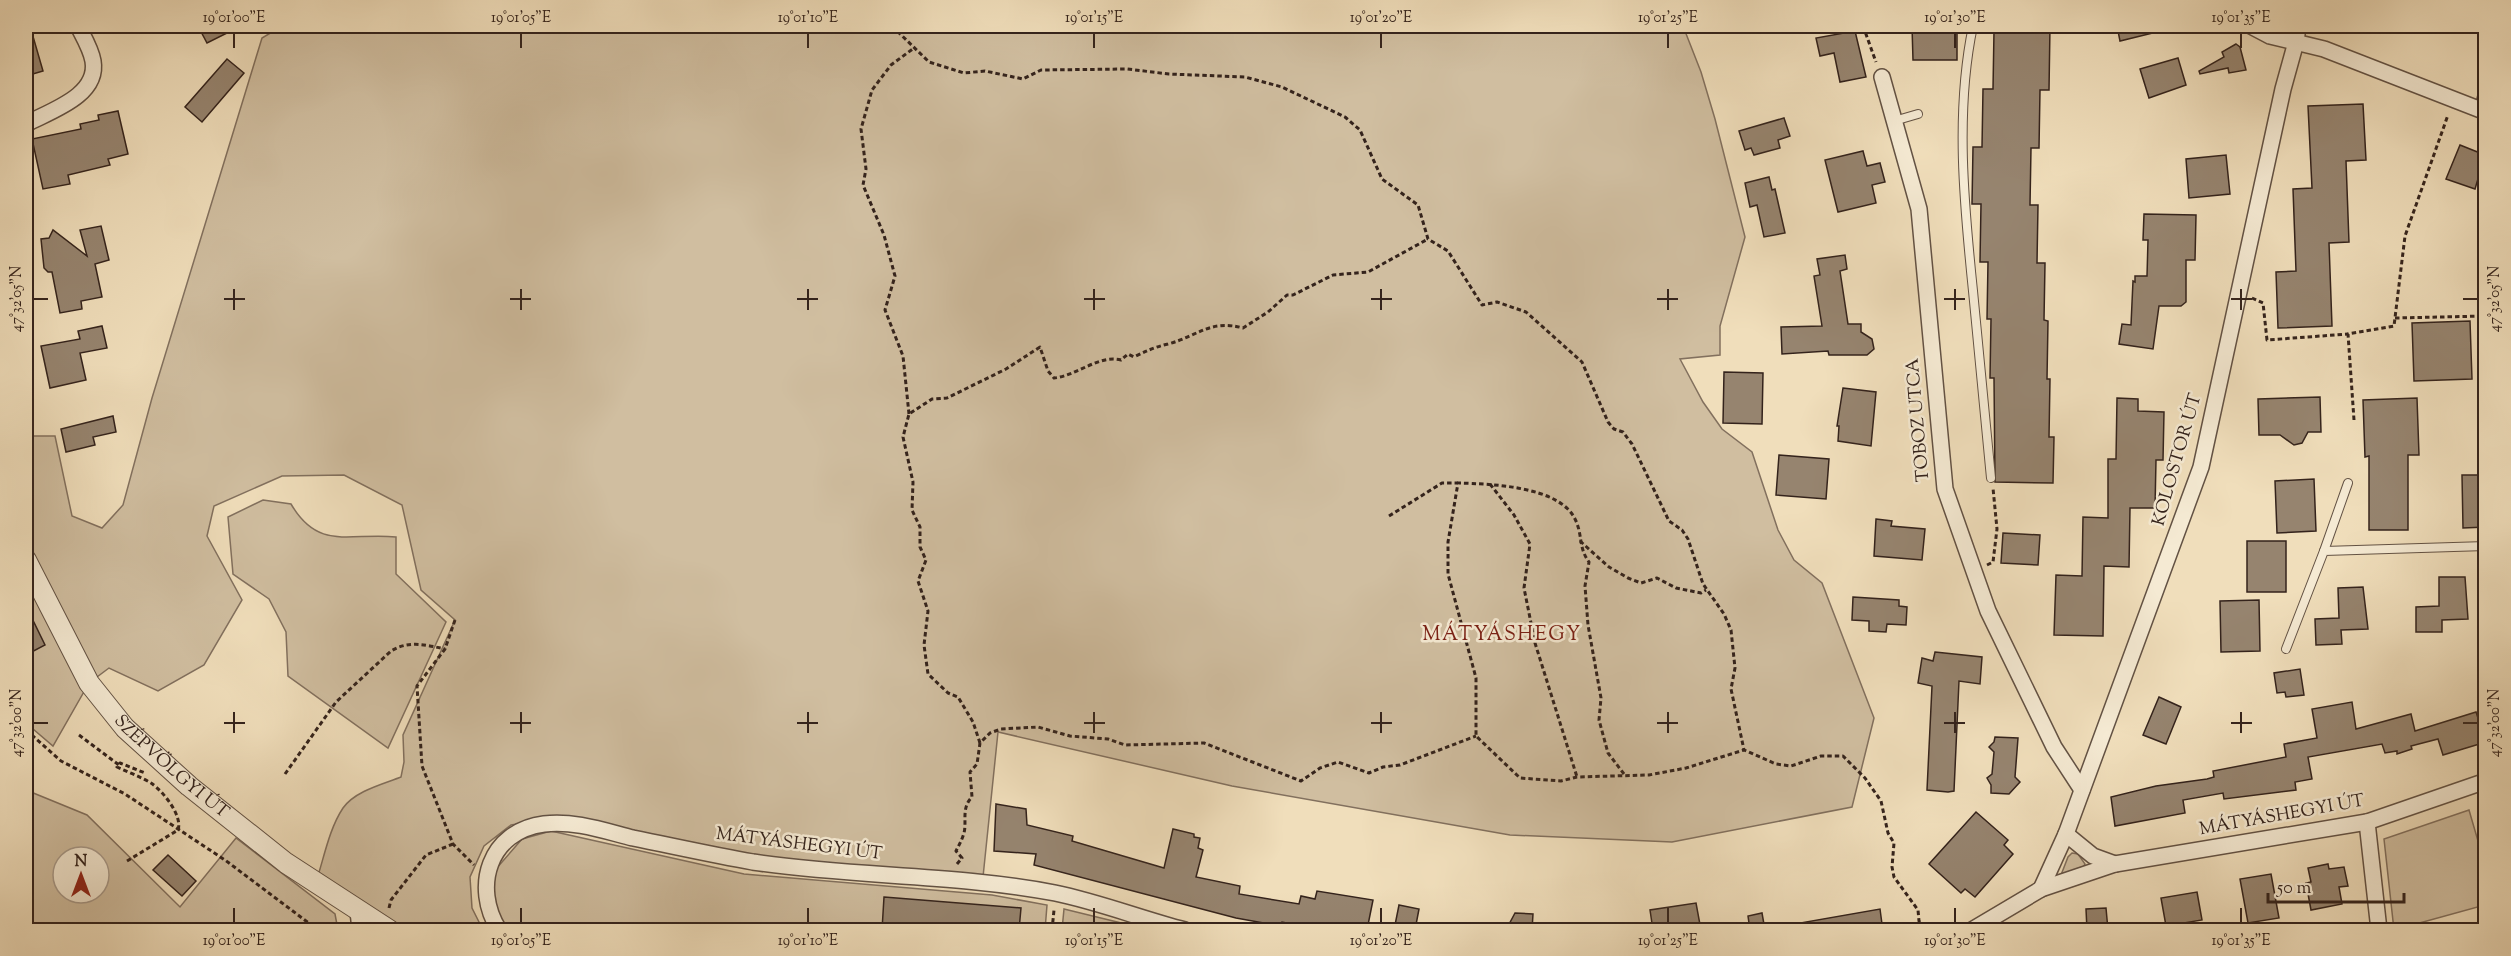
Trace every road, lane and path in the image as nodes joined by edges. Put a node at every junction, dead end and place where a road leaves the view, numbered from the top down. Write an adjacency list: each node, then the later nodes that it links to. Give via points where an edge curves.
1 (78, 26): 15 (street, via 93,61 87,87 80,95)
2 (892, 26): 8 (path)
3 (1863, 26): 9 (path)
4 (1973, 26): 23 (lane, via 1968,50 1965,198)
5 (2251, 26): 7 (street, via 2270,36)
6 (2298, 26): 7 (street, KOLOSTOR ÚT)
7 (2296, 42): 11 (street); 17 (street, KOLOSTOR ÚT)
8 (914, 48): 16 (path, via 929,62 964,74 985,71 1023,79 1041,70 1127,69 1245,77 1282,87 1345,117 1360,130 1382,179 1418,204); 21 (path, via 891,65 872,90 861,129 866,170 863,185 884,235 895,276 885,310 903,356)
9 (1882, 77): 14 (street, TOBOZ UTCA)
10 (2486, 78): 12 (lane)
11 (2454, 99): 12 (street); 19 (path, via 2405,236)
12 (2482, 111)
13 (1918, 114): 14 (lane)
14 (1894, 121): 48 (street, TOBOZ UTCA, via 1919,209 1945,489 1988,610 2054,747)
15 (26, 124)
16 (1428, 239): 21 (path, via 1368,273 1333,275 1287,295 1243,328 1228,324 1212,326 1167,344 1156,344 1134,357 1128,354 1121,360 1112,358 1067,377 1054,378 1040,347 1006,369 947,398 933,399); 33 (path, via 1448,251 1482,305 1497,302 1526,312 1582,362 1608,422 1632,444 1669,521 1688,539)
17 (2240, 293): 20 (path, via 2263,303 2267,340); 48 (street, KOLOSTOR ÚT, via 2201,467)
18 (2486, 316): 19 (path)
19 (2395, 318): 20 (path, via 2394,326)
20 (2348, 334): 22 (path)
21 (909, 414): 40 (path, via 903,437 913,482 912,510 920,527 920,547 926,560 918,581 928,611 924,645 928,674 958,697)
22 (2354, 420)
23 (1991, 478): 32 (path, via 1997,529)
24 (1458, 483): 26 (path); 27 (path, via 1442,483); 39 (path, via 1448,542 1448,574 1476,678)
25 (2348, 483): 30 (lane)
26 (1489, 484): 28 (path, via 1544,494 1562,502 1574,516); 46 (path, via 1514,515 1530,544 1524,588 1535,644)
27 (1389, 516)
28 (1580, 541): 33 (path, via 1628,578 1641,583 1657,578 1682,589 1701,593); 44 (path, via 1581,551 1589,562 1588,626 1601,698 1599,720 1608,753)
29 (2486, 546): 30 (lane)
30 (2324, 551): 36 (lane)
31 (26, 560): 60 (street, SZÉPVÖLGYI ÚT, via 89,683 125,728 189,786)
32 (1993, 562)
33 (1706, 590): 41 (path, via 1731,630 1735,668 1731,690)
34 (455, 620): 35 (path)
35 (445, 649): 43 (path, via 413,643 392,651 336,702); 52 (path, via 417,686 422,766)
36 (2286, 649)
37 (26, 730): 50 (path, via 61,761 124,794)
38 (79, 735): 42 (path)
39 (1476, 736): 40 (path, via 1369,773 1331,763 1301,781 1204,742 1125,745 1038,727 1001,729); 46 (path, via 1520,778 1562,781)
40 (980, 742): 56 (path, via 977,764 970,772 972,797 966,804 964,832 956,851 962,858)
41 (1744, 750): 44 (path, via 1686,768 1649,775); 67 (path, via 1791,766 1821,756 1843,756 1881,801 1894,843 1894,877)
42 (118, 765): 45 (path); 50 (path, via 153,784 178,816)
43 (285, 774)
44 (1624, 774): 46 (path)
45 (148, 775)
46 (1577, 777)
47 (2486, 782): 49 (street, MÁTYÁSHEGYI ÚT)
48 (2082, 790): 51 (street, KOLOSTOR ÚT)
49 (2367, 822): 54 (street, MÁTYÁSHEGYI ÚT); 68 (street)
50 (178, 830): 53 (path); 62 (path)
51 (2066, 834): 54 (street, via 2093,856); 57 (street, KOLOSTOR ÚT)
52 (453, 844): 55 (path); 58 (path, via 426,855)
53 (127, 861)
54 (2115, 864): 57 (street, MÁTYÁSHEGYI ÚT)
55 (486, 876): 56 (street, MÁTYÁSHEGYI ÚT, via 506,842 544,824 591,828 752,861); 64 (street, via 484,892)
56 (944, 879): 59 (street, MÁTYÁSHEGYI ÚT)
57 (2042, 889): 61 (street, MÁTYÁSHEGYI ÚT)
58 (400, 892)
59 (1056, 893): 65 (path); 66 (street, MÁTYÁSHEGYI ÚT)
60 (359, 921): 63 (street, SZÉPVÖLGYI ÚT)
61 (1982, 928)
62 (318, 930)
63 (389, 930)
64 (499, 930)
65 (1052, 930)
66 (1185, 930)
67 (1928, 930)
68 (2379, 930)

